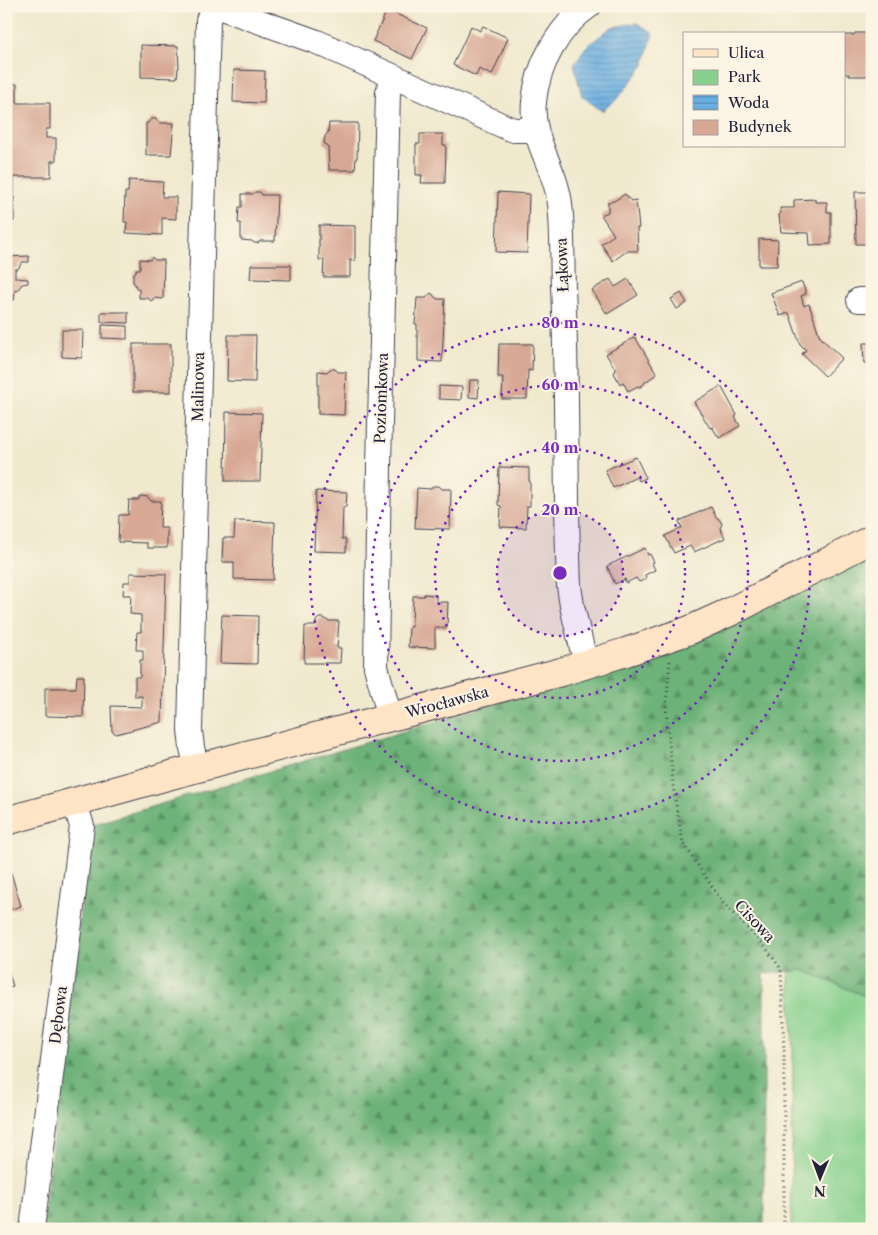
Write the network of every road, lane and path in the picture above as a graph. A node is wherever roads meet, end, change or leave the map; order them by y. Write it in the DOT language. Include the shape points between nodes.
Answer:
graph roads {
  1 [pos="214,6"];
  2 [pos="589,6"];
  3 [pos="393,77"];
  4 [pos="535,130"];
  5 [pos="872,539"];
  6 [pos="668,638"];
  7 [pos="586,665"];
  8 [pos="390,717"];
  9 [pos="197,768"];
  10 [pos="74,802"];
  11 [pos="6,821"];
  12 [pos="32,1229"];
  13 [pos="784,1229"];
  1 -- 3 [label="street, Malinowa" via="316,42"];
  1 -- 9 [label="street, Malinowa" via="207,30 190,730"];
  2 -- 4 [label="street, Łąkowa" via="576,15 548,56 534,100"];
  3 -- 4 [label="street, Malinowa" via="508,128"];
  3 -- 8 [label="street, Poziomkowa" via="388,92 376,667"];
  4 -- 7 [label="street, Łąkowa" via="560,202 566,343 569,586"];
  5 -- 6 [label="street, Wrocławska" via="732,611"];
  6 -- 7 [label="street, Wrocławska"];
  6 -- 13 [label="path, Cisowa" via="671,645 666,707 674,794 683,843 722,903 763,944 782,969"];
  7 -- 8 [label="street, Wrocławska"];
  8 -- 9 [label="street, Wrocławska"];
  9 -- 10 [label="street, Wrocławska"];
  10 -- 11 [label="street, Wrocławska"];
  10 -- 12 [label="street, Dębowa" via="82,826"];
}
